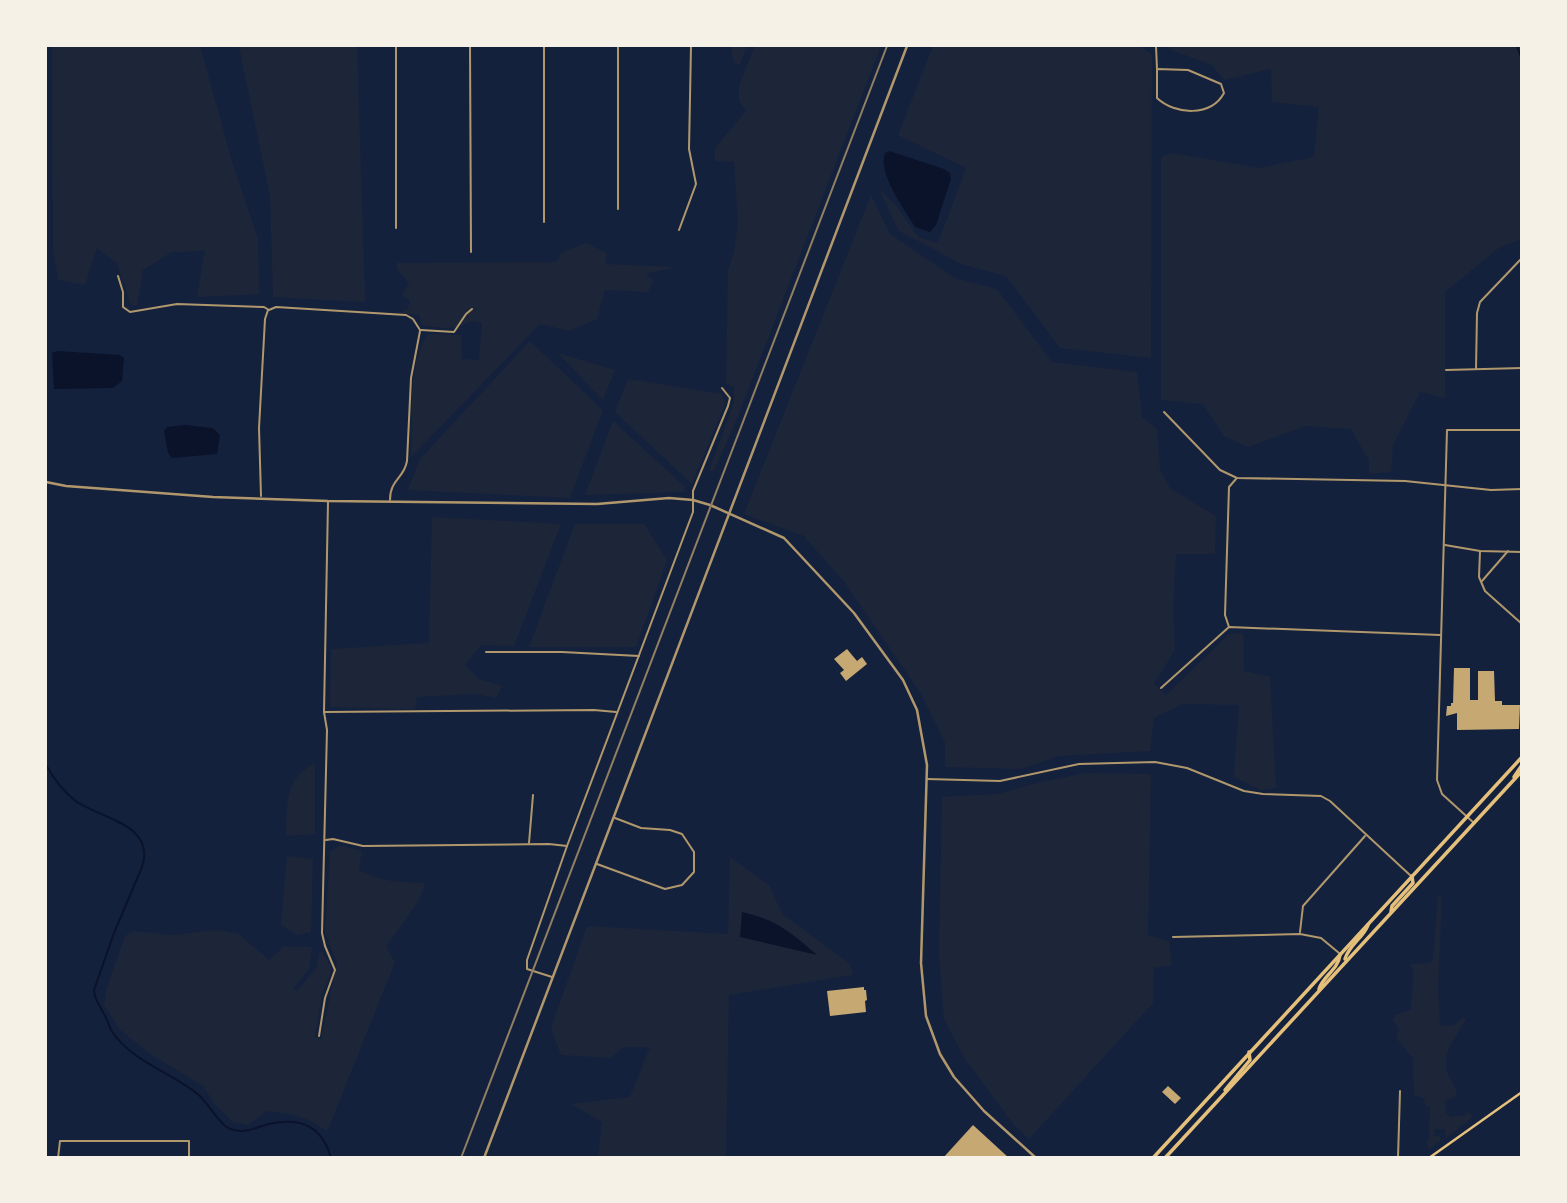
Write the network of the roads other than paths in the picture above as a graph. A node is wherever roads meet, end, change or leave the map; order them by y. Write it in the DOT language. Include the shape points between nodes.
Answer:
graph roads {
  1 [pos="396,46"];
  2 [pos="470,46"];
  3 [pos="544,46"];
  4 [pos="618,46"];
  5 [pos="691,46"];
  6 [pos="908,46"];
  7 [pos="1156,46"];
  8 [pos="1157,69"];
  9 [pos="618,209"];
  10 [pos="544,222"];
  11 [pos="396,228"];
  12 [pos="679,230"];
  13 [pos="471,252"];
  14 [pos="1521,258"];
  15 [pos="118,276"];
  16 [pos="472,309"];
  17 [pos="269,310"];
  18 [pos="419,330"];
  19 [pos="1476,369"];
  20 [pos="1521,369"];
  21 [pos="1446,370"];
  22 [pos="722,388"];
  23 [pos="1164,412"];
  24 [pos="1521,430"];
  25 [pos="1237,478"];
  26 [pos="46,482"];
  27 [pos="1445,484"];
  28 [pos="1521,489"];
  29 [pos="261,499"];
  30 [pos="693,500"];
  31 [pos="328,501"];
  32 [pos="390,501"];
  33 [pos="728,513"];
  34 [pos="1444,545"];
  35 [pos="1480,551"];
  36 [pos="1508,551"];
  37 [pos="1521,552"];
  38 [pos="1481,582"];
  39 [pos="1521,624"];
  40 [pos="1229,627"];
  41 [pos="1441,635"];
  42 [pos="486,652"];
  43 [pos="640,656"];
  44 [pos="1161,688"];
  45 [pos="324,712"];
  46 [pos="617,712"];
  47 [pos="1521,757"];
  48 [pos="1521,768"];
  49 [pos="927,779"];
  50 [pos="533,795"];
  51 [pos="1466,816"];
  52 [pos="614,818"];
  53 [pos="1474,823"];
  54 [pos="1366,835"];
  55 [pos="325,840"];
  56 [pos="529,844"];
  57 [pos="567,846"];
  58 [pos="596,864"];
  59 [pos="1412,876"];
  60 [pos="1391,912"];
  61 [pos="1368,923"];
  62 [pos="1300,934"];
  63 [pos="1173,937"];
  64 [pos="1340,953"];
  65 [pos="1345,961"];
  66 [pos="553,978"];
  67 [pos="1318,991"];
  68 [pos="318,1036"];
  69 [pos="1250,1052"];
  70 [pos="1400,1091"];
  71 [pos="1521,1092"];
  72 [pos="1222,1095"];
  73 [pos="58,1157"];
  74 [pos="189,1157"];
  75 [pos="484,1157"];
  76 [pos="1036,1157"];
  77 [pos="1153,1157"];
  78 [pos="1165,1157"];
  79 [pos="1398,1157"];
  80 [pos="1429,1157"];
  1 -- 11 [label="street"];
  2 -- 13 [label="street"];
  3 -- 10 [label="street"];
  4 -- 9 [label="street"];
  5 -- 12 [label="street" via="689,149 696,184"];
  6 -- 33 [label="street"];
  7 -- 8 [label="street"];
  8 -- 8 [label="street" via="1157,98 1164,104 1206,109 1224,93 1221,84 1195,72"];
  14 -- 19 [label="street" via="1480,302"];
  15 -- 17 [label="street" via="126,311 177,304"];
  16 -- 18 [label="street" via="454,332"];
  17 -- 18 [label="street" via="406,315"];
  17 -- 29 [label="street" via="259,428"];
  18 -- 32 [label="street" via="407,461 404,472 391,484"];
  19 -- 20 [label="street"];
  19 -- 21 [label="street"];
  22 -- 30 [label="street" via="730,398 728,406"];
  23 -- 25 [label="street" via="1220,470"];
  24 -- 27 [label="street" via="1447,430"];
  25 -- 27 [label="street"];
  25 -- 40 [label="street" via="1229,487 1225,615"];
  26 -- 29 [label="street"];
  27 -- 28 [label="street"];
  27 -- 34 [label="street"];
  29 -- 31 [label="street"];
  30 -- 32 [label="street" via="597,504"];
  30 -- 33 [label="street"];
  30 -- 43 [label="street" via="693,512"];
  31 -- 32 [label="street"];
  31 -- 45 [label="street"];
  33 -- 49 [label="street" via="785,538 854,613 910,693 922,729"];
  33 -- 52 [label="street"];
  34 -- 35 [label="street"];
  34 -- 41 [label="street"];
  35 -- 36 [label="street"];
  35 -- 38 [label="street"];
  36 -- 37 [label="street"];
  36 -- 38 [label="street"];
  38 -- 39 [label="street"];
  40 -- 41 [label="street"];
  40 -- 44 [label="street"];
  41 -- 51 [label="street" via="1437,780 1442,794"];
  42 -- 43 [label="street"];
  43 -- 46 [label="street"];
  45 -- 46 [label="street"];
  45 -- 55 [label="street"];
  46 -- 57 [label="street"];
  47 -- 51 [label="main road"];
  48 -- 53 [label="main road"];
  49 -- 54 [label="street" via="1000,781 1079,764 1154,762 1189,769 1244,791 1321,796"];
  49 -- 76 [label="street" via="921,963 926,1016 954,1077"];
  50 -- 56 [label="street"];
  51 -- 53 [label="street"];
  51 -- 59 [label="main road"];
  52 -- 58 [label="street"];
  52 -- 58 [label="street" via="641,828 682,834 694,852 694,872 682,885 665,889"];
  53 -- 60 [label="main road"];
  54 -- 59 [label="street"];
  54 -- 62 [label="street" via="1303,906"];
  55 -- 56 [label="street" via="363,846"];
  55 -- 68 [label="street" via="323,933 335,971"];
  56 -- 57 [label="street"];
  57 -- 66 [label="street" via="527,960 527,969"];
  58 -- 66 [label="street"];
  59 -- 60 [label="main road" via="1413,883"];
  59 -- 61 [label="main road"];
  60 -- 65 [label="main road"];
  61 -- 64 [label="main road"];
  61 -- 65 [label="main road"];
  62 -- 63 [label="street"];
  62 -- 64 [label="street" via="1321,938"];
  64 -- 67 [label="main road" via="1338,964"];
  64 -- 69 [label="main road"];
  65 -- 67 [label="main road"];
  66 -- 75 [label="street"];
  67 -- 72 [label="main road"];
  69 -- 72 [label="main road" via="1250,1060"];
  69 -- 77 [label="main road"];
  70 -- 79 [label="street"];
  71 -- 80 [label="main road"];
  72 -- 78 [label="main road"];
  73 -- 74 [label="street" via="62,1141 189,1141"];
}
